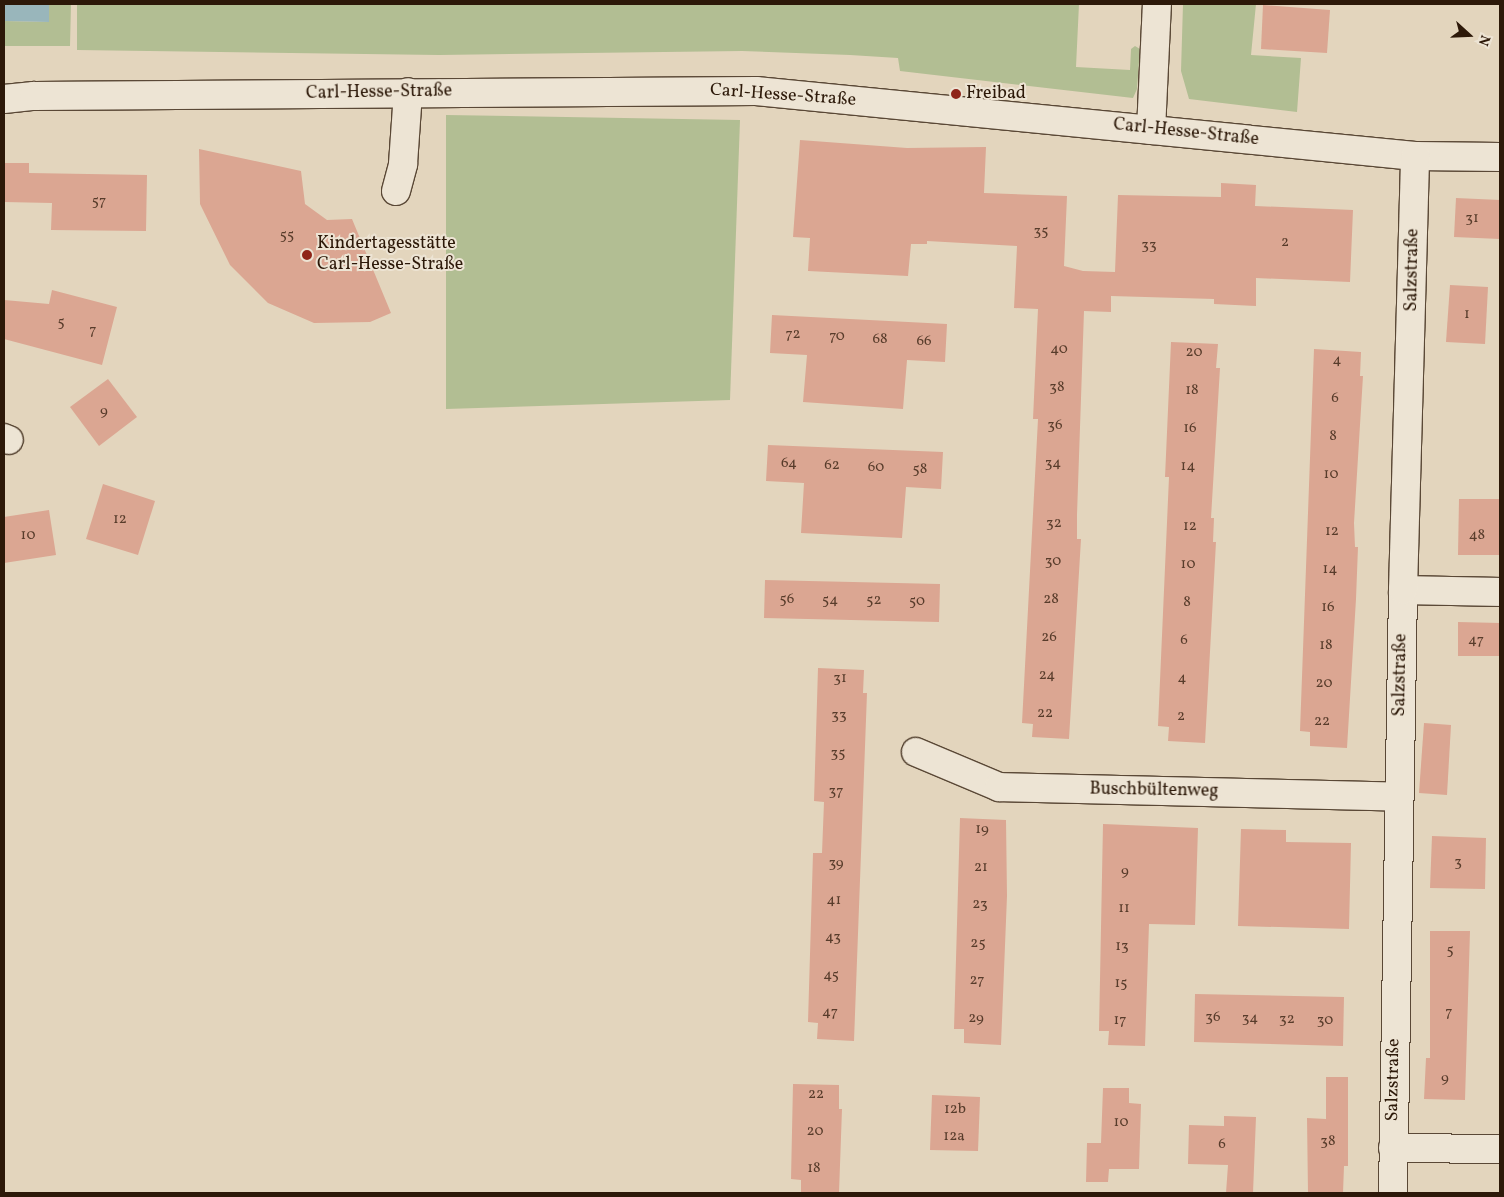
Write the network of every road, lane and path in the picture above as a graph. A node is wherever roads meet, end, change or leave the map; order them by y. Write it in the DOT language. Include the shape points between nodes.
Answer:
graph roads {
  1 [pos="1157,4"];
  2 [pos="408,92"];
  3 [pos="4,99"];
  4 [pos="1151,130"];
  5 [pos="1414,156"];
  6 [pos="1500,158"];
  7 [pos="396,191"];
  8 [pos="1402,590"];
  9 [pos="1500,592"];
  10 [pos="916,752"];
  11 [pos="1399,797"];
  12 [pos="1393,1148"];
  13 [pos="1500,1150"];
  14 [pos="1393,1193"];
  1 -- 4 [label="street"];
  2 -- 3 [label="street, Carl-Hesse-Straße"];
  2 -- 4 [label="street, Carl-Hesse-Straße" via="756,91"];
  2 -- 7 [label="street" via="403,164"];
  4 -- 5 [label="street, Carl-Hesse-Straße"];
  5 -- 6 [label="street, Carl-Hesse-Straße"];
  5 -- 8 [label="street, Salzstraße"];
  8 -- 9 [label="street"];
  8 -- 11 [label="street, Salzstraße"];
  10 -- 11 [label="street, Buschbültenweg" via="999,787"];
  11 -- 12 [label="street, Salzstraße"];
  12 -- 13 [label="street"];
  12 -- 14 [label="street, Salzstraße"];
}
